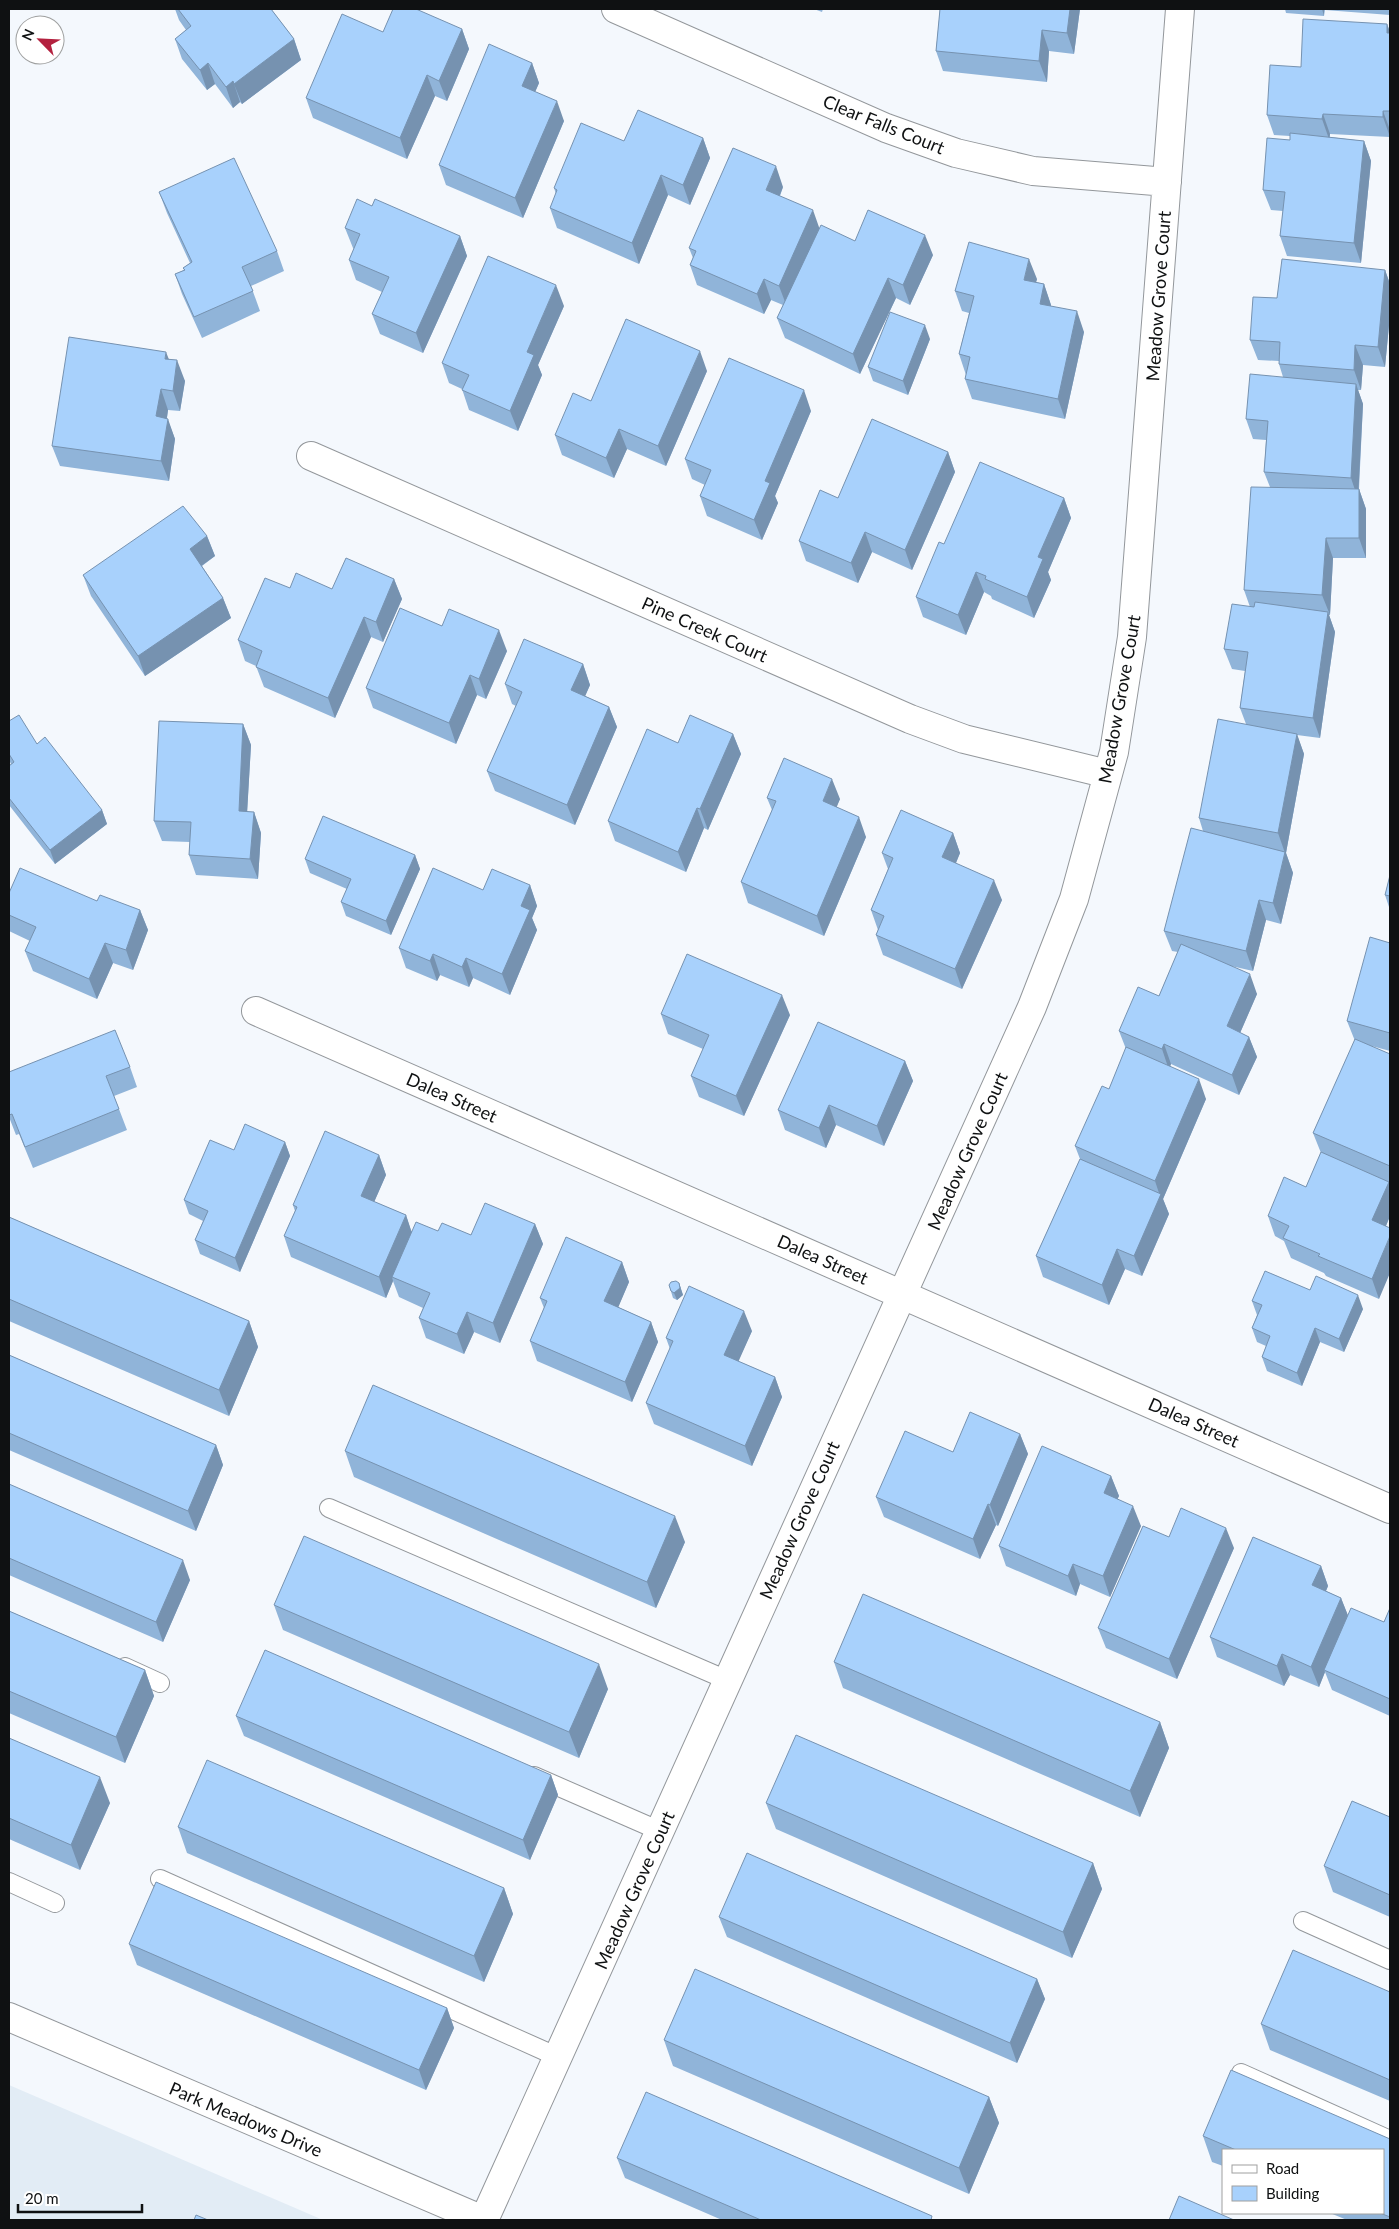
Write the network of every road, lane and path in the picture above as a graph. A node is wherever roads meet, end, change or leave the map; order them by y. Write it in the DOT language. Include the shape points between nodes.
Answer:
graph roads {
  1 [pos="616,9"];
  2 [pos="1180,9"];
  3 [pos="1167,182"];
  4 [pos="311,456"];
  5 [pos="1108,774"];
  6 [pos="256,1011"];
  7 [pos="902,1294"];
  8 [pos="1389,1506"];
  9 [pos="329,1508"];
  10 [pos="107,1658"];
  11 [pos="726,1680"];
  12 [pos="160,1682"];
  13 [pos="516,1768"];
  14 [pos="660,1832"];
  15 [pos="160,1879"];
  16 [pos="9,1882"];
  17 [pos="55,1903"];
  18 [pos="1303,1921"];
  19 [pos="1390,1960"];
  20 [pos="9,2018"];
  21 [pos="558,2057"];
  22 [pos="1241,2074"];
  23 [pos="1390,2140"];
  24 [pos="484,2220"];
  1 -- 3 [label="street, Clear Falls Court" via="886,128 956,153 1034,171"];
  2 -- 3 [label="street, Meadow Grove Court"];
  3 -- 5 [label="street, Meadow Grove Court" via="1132,638"];
  4 -- 5 [label="street, Pine Creek Court" via="910,719 964,740"];
  5 -- 7 [label="street, Meadow Grove Court" via="1074,899 1032,1007"];
  6 -- 7 [label="street, Dalea Street"];
  7 -- 8 [label="street, Dalea Street"];
  7 -- 11 [label="street, Meadow Grove Court"];
  9 -- 11 [label="lane"];
  10 -- 12 [label="lane"];
  11 -- 14 [label="street, Meadow Grove Court"];
  13 -- 14 [label="lane"];
  14 -- 21 [label="street, Meadow Grove Court"];
  15 -- 21 [label="lane"];
  16 -- 17 [label="lane"];
  18 -- 19 [label="lane"];
  20 -- 24 [label="street, Park Meadows Drive"];
  21 -- 24 [label="street, Meadow Grove Court"];
  22 -- 23 [label="lane"];
}
